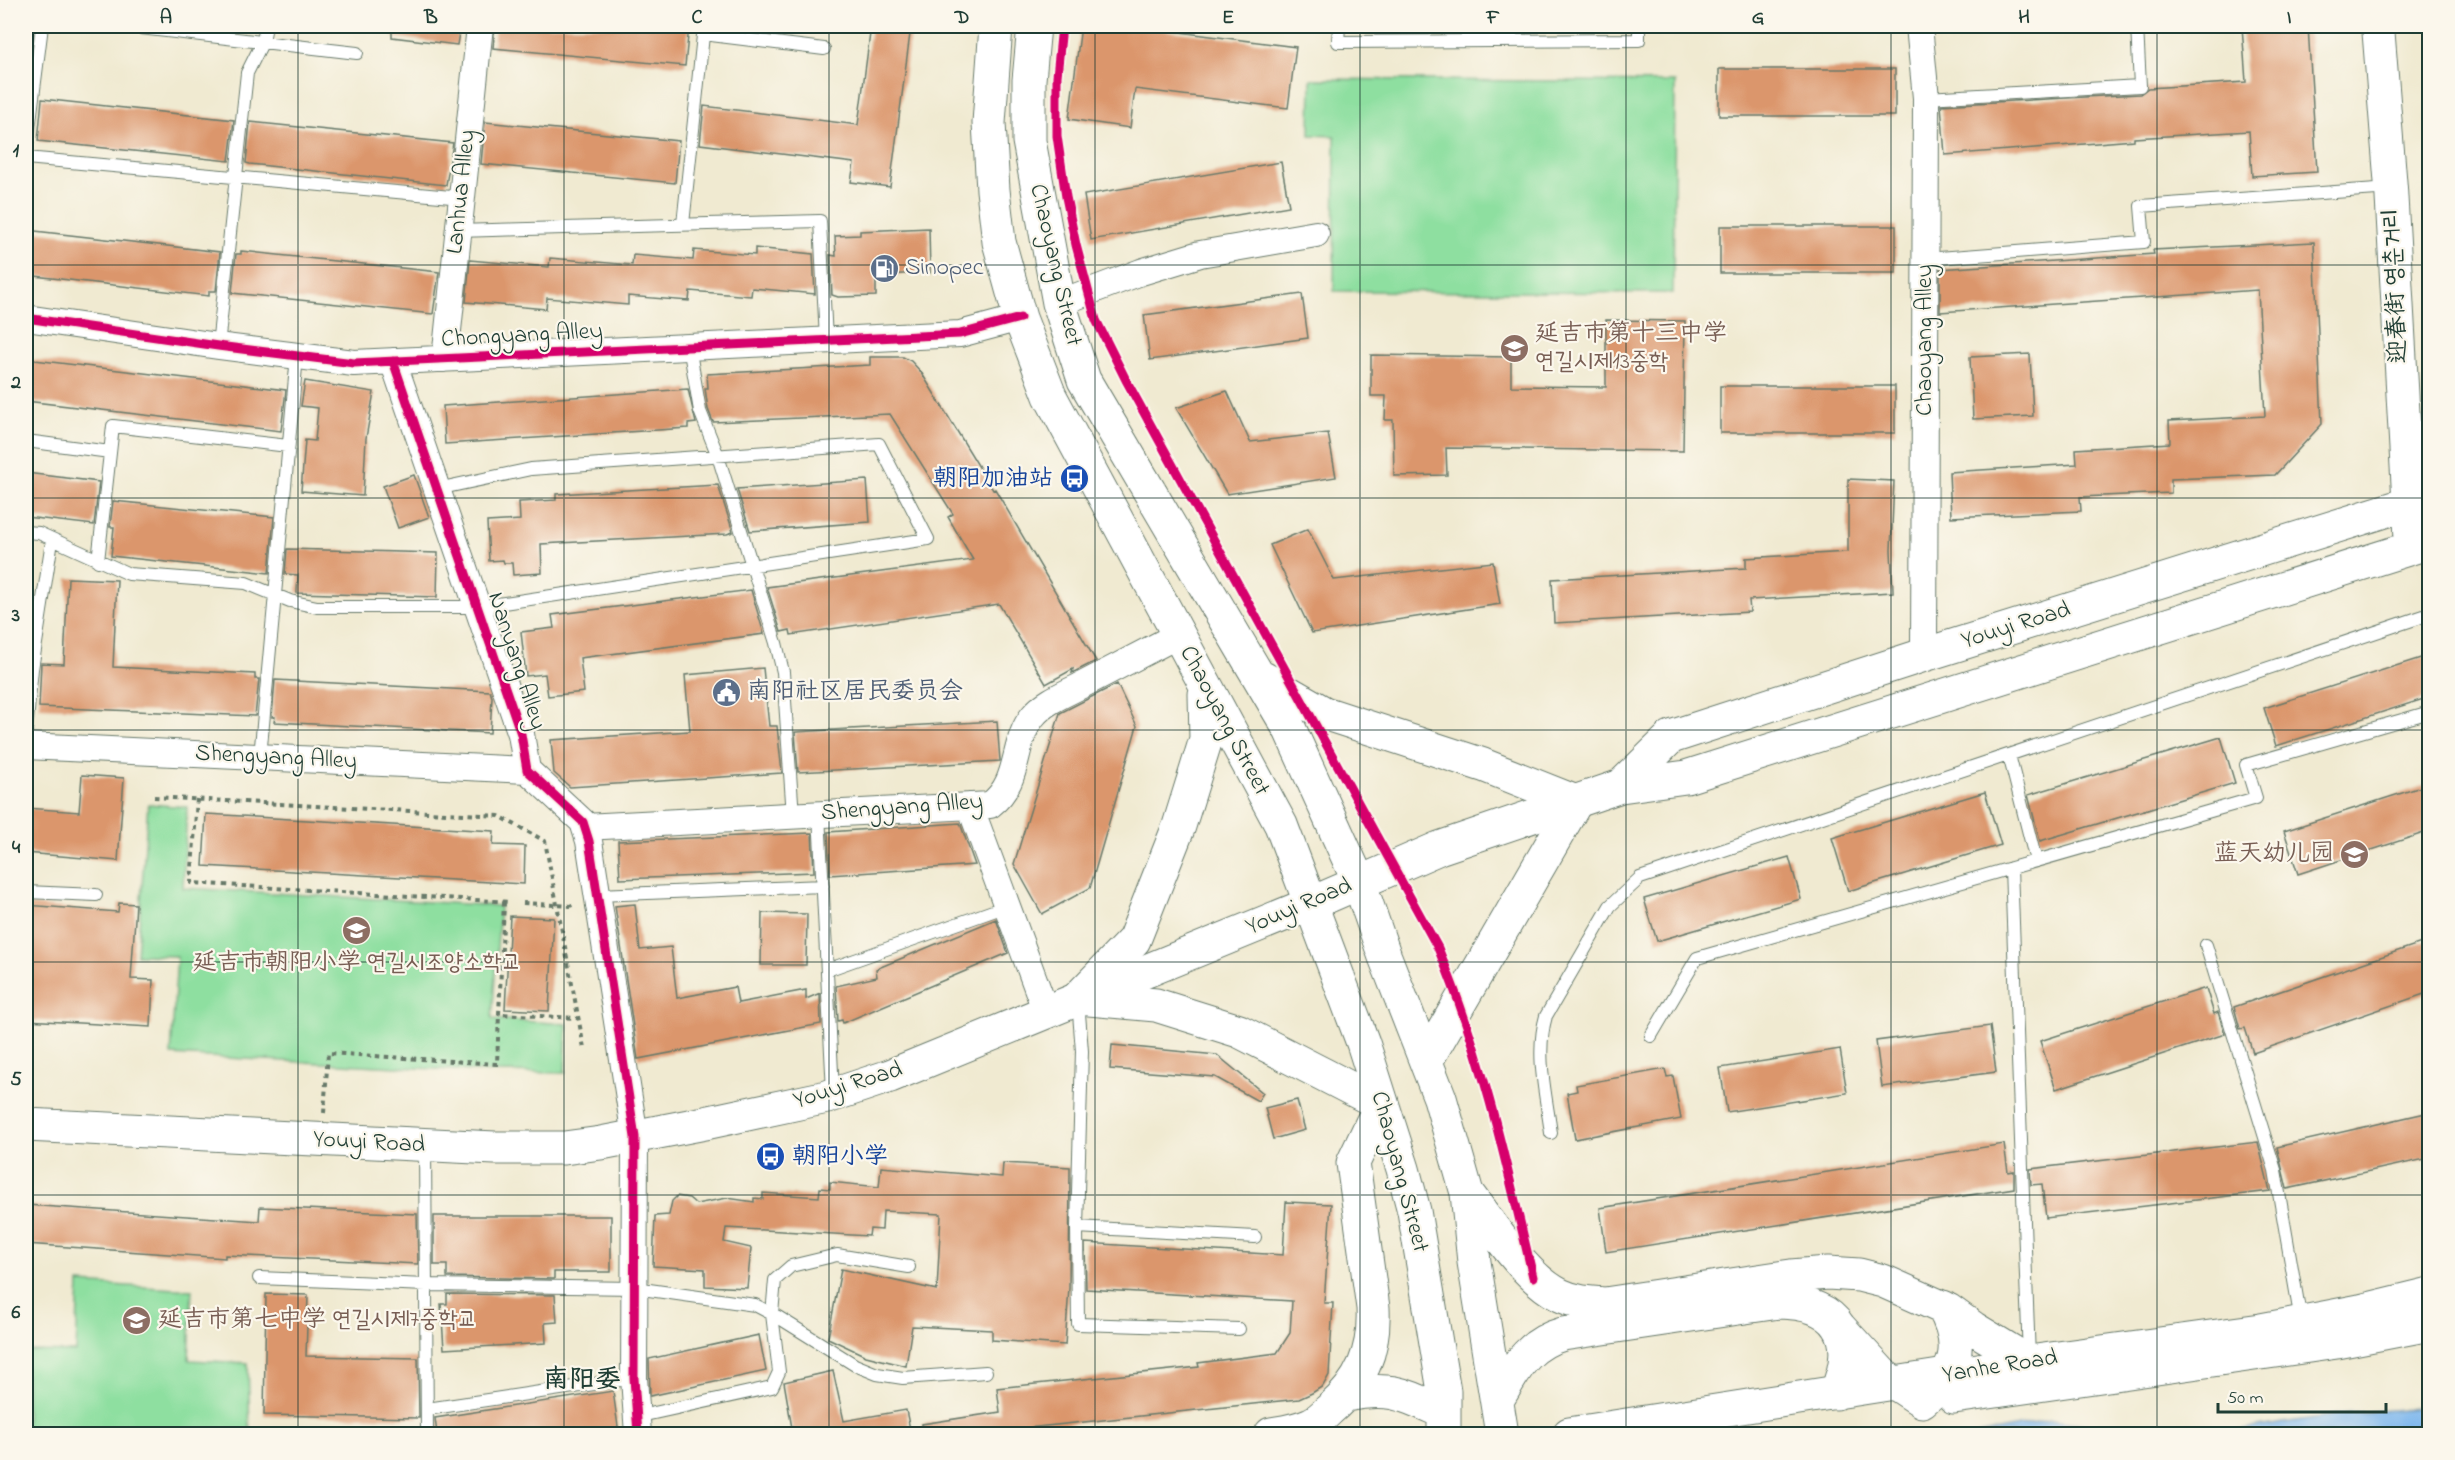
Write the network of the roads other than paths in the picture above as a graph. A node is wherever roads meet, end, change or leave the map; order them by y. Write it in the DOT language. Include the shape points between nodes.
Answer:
graph roads {
  1 [pos="42,26"];
  2 [pos="123,26"];
  3 [pos="266,26"];
  4 [pos="480,26"];
  5 [pos="996,26"];
  6 [pos="1034,26"];
  7 [pos="1338,26"];
  8 [pos="1639,26"];
  9 [pos="1919,26"];
  10 [pos="2137,26"];
  11 [pos="2378,26"];
  12 [pos="704,30"];
  13 [pos="263,41"];
  14 [pos="824,48"];
  15 [pos="357,53"];
  16 [pos="1926,98"];
  17 [pos="26,153"];
  18 [pos="26,158"];
  19 [pos="236,178"];
  20 [pos="2391,188"];
  21 [pos="462,198"];
  22 [pos="683,224"];
  23 [pos="458,231"];
  24 [pos="1316,234"];
  25 [pos="1926,259"];
  26 [pos="1059,303"];
  27 [pos="26,318"];
  28 [pos="1020,318"];
  29 [pos="826,340"];
  30 [pos="218,346"];
  31 [pos="689,346"];
  32 [pos="297,356"];
  33 [pos="445,359"];
  34 [pos="393,361"];
  35 [pos="26,441"];
  36 [pos="288,446"];
  37 [pos="110,452"];
  38 [pos="718,456"];
  39 [pos="437,489"];
  40 [pos="2419,501"];
  41 [pos="26,532"];
  42 [pos="52,541"];
  43 [pos="2420,544"];
  44 [pos="98,561"];
  45 [pos="751,565"];
  46 [pos="274,595"];
  47 [pos="478,607"];
  48 [pos="2430,614"];
  49 [pos="1178,635"];
  50 [pos="1924,655"];
  51 [pos="1260,676"];
  52 [pos="1205,687"];
  53 [pos="2430,712"];
  54 [pos="26,732"];
  55 [pos="26,746"];
  56 [pos="2009,755"];
  57 [pos="260,758"];
  58 [pos="527,770"];
  59 [pos="1621,786"];
  60 [pos="1576,802"];
  61 [pos="970,806"];
  62 [pos="819,814"];
  63 [pos="793,816"];
  64 [pos="585,827"];
  65 [pos="2036,861"];
  66 [pos="2012,868"];
  67 [pos="1359,882"];
  68 [pos="823,886"];
  69 [pos="26,892"];
  70 [pos="96,895"];
  71 [pos="598,895"];
  72 [pos="1310,904"];
  73 [pos="1007,906"];
  74 [pos="2206,945"];
  75 [pos="827,970"];
  76 [pos="1078,998"];
  77 [pos="1046,1012"];
  78 [pos="1651,1036"];
  79 [pos="1426,1061"];
  80 [pos="833,1094"];
  81 [pos="1381,1104"];
  82 [pos="26,1125"];
  83 [pos="1551,1133"];
  84 [pos="635,1137"];
  85 [pos="425,1146"];
  86 [pos="1467,1193"];
  87 [pos="1077,1227"];
  88 [pos="1255,1237"];
  89 [pos="909,1267"];
  90 [pos="259,1278"];
  91 [pos="426,1285"];
  92 [pos="635,1288"];
  93 [pos="2430,1294"];
  94 [pos="1942,1307"];
  95 [pos="772,1314"];
  96 [pos="2301,1322"];
  97 [pos="1836,1324"];
  98 [pos="2430,1324"];
  99 [pos="1239,1329"];
  100 [pos="2029,1362"];
  101 [pos="986,1372"];
  102 [pos="1947,1375"];
  103 [pos="634,1378"];
  104 [pos="1895,1384"];
  105 [pos="1836,1393"];
  106 [pos="1346,1395"];
  107 [pos="1922,1401"];
  108 [pos="427,1409"];
  109 [pos="1499,1418"];
  110 [pos="1444,1425"];
  111 [pos="637,1426"];
  112 [pos="427,1434"];
  113 [pos="1271,1434"];
  114 [pos="1569,1434"];
  115 [pos="1712,1434"];
  1 -- 17 [label="lane"];
  2 -- 13 [label="lane"];
  3 -- 13 [label="lane"];
  4 -- 21 [label="street, Lanhua Alley"];
  5 -- 28 [label="main road, Chaoyang Street" via="989,123 993,190 999,242"];
  6 -- 26 [label="main road, Chaoyang Street" via="1029,141"];
  7 -- 8 [label="lane" via="1338,42 1639,40"];
  9 -- 16 [label="street, Chaoyang Alley"];
  10 -- 16 [label="lane" via="2140,86"];
  11 -- 20 [label="street, 迎春街 영춘거리"];
  12 -- 14 [label="lane"];
  12 -- 22 [label="lane"];
  13 -- 15 [label="lane"];
  13 -- 19 [label="lane" via="247,73"];
  16 -- 25 [label="street, Chaoyang Alley"];
  18 -- 19 [label="lane"];
  19 -- 21 [label="lane"];
  19 -- 30 [label="lane"];
  20 -- 25 [label="lane" via="2141,206 2144,242"];
  20 -- 40 [label="street, 迎春街 영춘거리"];
  21 -- 23 [label="street, Lanhua Alley"];
  22 -- 23 [label="lane"];
  22 -- 29 [label="lane" via="820,221"];
  23 -- 33 [label="street, Lanhua Alley"];
  24 -- 26 [label="street" via="1200,254"];
  25 -- 50 [label="street, Chaoyang Alley"];
  26 -- 51 [label="main road, Chaoyang Street" via="1084,380"];
  27 -- 30 [label="street, Chongyang Alley"];
  28 -- 29 [label="street, Chongyang Alley" via="960,334"];
  28 -- 49 [label="main road, Chaoyang Street" via="1050,396"];
  29 -- 31 [label="street, Chongyang Alley"];
  30 -- 32 [label="street, Chongyang Alley"];
  31 -- 33 [label="street, Chongyang Alley"];
  31 -- 38 [label="lane" via="700,411"];
  32 -- 34 [label="street, Chongyang Alley" via="354,363"];
  32 -- 36 [label="lane"];
  33 -- 34 [label="street, Chongyang Alley"];
  34 -- 39 [label="street, Nanyang Alley"];
  35 -- 37 [label="lane"];
  36 -- 37 [label="lane" via="113,426"];
  36 -- 46 [label="lane"];
  37 -- 44 [label="lane"];
  38 -- 39 [label="lane" via="531,469"];
  38 -- 45 [label="lane"];
  38 -- 45 [label="lane" via="879,444 928,539"];
  39 -- 47 [label="street, Nanyang Alley"];
  40 -- 43 [label="street, 迎春街 영춘거리"];
  40 -- 50 [label="main road, Youyi Road"];
  41 -- 42 [label="lane" via="39,533"];
  42 -- 44 [label="lane"];
  42 -- 54 [label="lane"];
  43 -- 59 [label="main road, Youyi Road" via="1686,777"];
  44 -- 46 [label="lane" via="129,574 246,583"];
  45 -- 47 [label="lane"];
  45 -- 63 [label="lane" via="767,608 783,672"];
  46 -- 47 [label="lane" via="317,607"];
  46 -- 57 [label="lane"];
  47 -- 58 [label="street, Nanyang Alley" via="521,734"];
  48 -- 56 [label="lane"];
  49 -- 52 [label="main road, Chaoyang Street"];
  49 -- 61 [label="street, Shengyang Alley" via="1055,699 1033,715 1001,796 990,805"];
  50 -- 59 [label="main road, Youyi Road" via="1671,736"];
  51 -- 60 [label="main road" via="1324,713 1483,765"];
  51 -- 67 [label="main road, Chaoyang Street" via="1290,730"];
  52 -- 72 [label="main road, Chaoyang Street" via="1281,825"];
  52 -- 76 [label="main road" via="1206,739 1179,826 1134,940"];
  53 -- 65 [label="lane" via="2246,765 2256,798"];
  55 -- 57 [label="street, Shengyang Alley"];
  56 -- 65 [label="lane"];
  56 -- 83 [label="lane" via="1640,878 1610,906 1546,1016 1541,1055"];
  57 -- 58 [label="street, Shengyang Alley"];
  58 -- 64 [label="street"];
  59 -- 60 [label="main road, Youyi Road"];
  60 -- 67 [label="main road, Youyi Road" via="1439,848"];
  60 -- 79 [label="main road"];
  61 -- 62 [label="street, Shengyang Alley"];
  61 -- 73 [label="street"];
  62 -- 63 [label="street, Shengyang Alley"];
  62 -- 68 [label="lane"];
  63 -- 64 [label="street, Shengyang Alley"];
  64 -- 71 [label="street"];
  65 -- 66 [label="lane"];
  66 -- 78 [label="lane" via="1697,958"];
  66 -- 100 [label="lane"];
  67 -- 72 [label="main road, Youyi Road"];
  67 -- 79 [label="main road, Chaoyang Street"];
  68 -- 71 [label="lane"];
  68 -- 75 [label="lane"];
  69 -- 70 [label="lane"];
  71 -- 84 [label="street"];
  72 -- 76 [label="main road, Youyi Road"];
  72 -- 81 [label="main road, Chaoyang Street" via="1364,1043"];
  73 -- 75 [label="lane"];
  73 -- 77 [label="street"];
  74 -- 96 [label="lane" via="2275,1170"];
  75 -- 80 [label="lane"];
  76 -- 77 [label="main road, Youyi Road"];
  76 -- 81 [label="main road" via="1156,1005 1239,1031"];
  76 -- 87 [label="lane" via="1082,1050"];
  77 -- 80 [label="main road, Youyi Road" via="933,1059"];
  79 -- 86 [label="main road, Chaoyang Street"];
  80 -- 84 [label="main road, Youyi Road"];
  81 -- 106 [label="main road" via="1353,1163 1374,1329 1371,1349"];
  81 -- 110 [label="main road, Chaoyang Street" via="1403,1168 1421,1247 1444,1391"];
  82 -- 85 [label="main road, Youyi Road"];
  84 -- 85 [label="main road, Youyi Road" via="564,1148"];
  84 -- 92 [label="street"];
  85 -- 91 [label="lane"];
  86 -- 94 [label="main road" via="1533,1277 1559,1295 1580,1302 1605,1304 1828,1273 1883,1281"];
  86 -- 109 [label="main road, Chaoyang Street"];
  87 -- 88 [label="lane"];
  87 -- 99 [label="lane" via="1078,1324"];
  89 -- 95 [label="lane" via="837,1256 791,1266 775,1280"];
  90 -- 91 [label="lane"];
  91 -- 92 [label="lane"];
  91 -- 108 [label="lane"];
  92 -- 95 [label="lane" via="755,1305"];
  92 -- 103 [label="street"];
  93 -- 96 [label="main road, Yanhe Road"];
  94 -- 100 [label="main road"];
  94 -- 102 [label="main road" via="1955,1340"];
  95 -- 101 [label="lane" via="855,1365 878,1374 903,1378"];
  95 -- 111 [label="lane" via="779,1372 772,1387"];
  96 -- 100 [label="main road, Yanhe Road"];
  97 -- 104 [label="main road"];
  97 -- 105 [label="main road" via="1846,1353 1843,1379"];
  97 -- 109 [label="main road" via="1814,1306 1779,1302 1563,1334 1534,1347 1518,1365"];
  98 -- 107 [label="main road, Yanhe Road" via="2337,1342"];
  100 -- 102 [label="main road, Yanhe Road"];
  102 -- 104 [label="main road, Yanhe Road"];
  102 -- 107 [label="main road" via="1938,1389"];
  103 -- 108 [label="lane"];
  103 -- 111 [label="street"];
  104 -- 105 [label="main road, Yanhe Road"];
  104 -- 107 [label="main road"];
  105 -- 114 [label="main road, Yanhe Road"];
  106 -- 110 [label="main road" via="1383,1390 1403,1395"];
  106 -- 113 [label="main road" via="1312,1424"];
  107 -- 115 [label="main road, Yanhe Road"];
  108 -- 112 [label="lane"];
}
